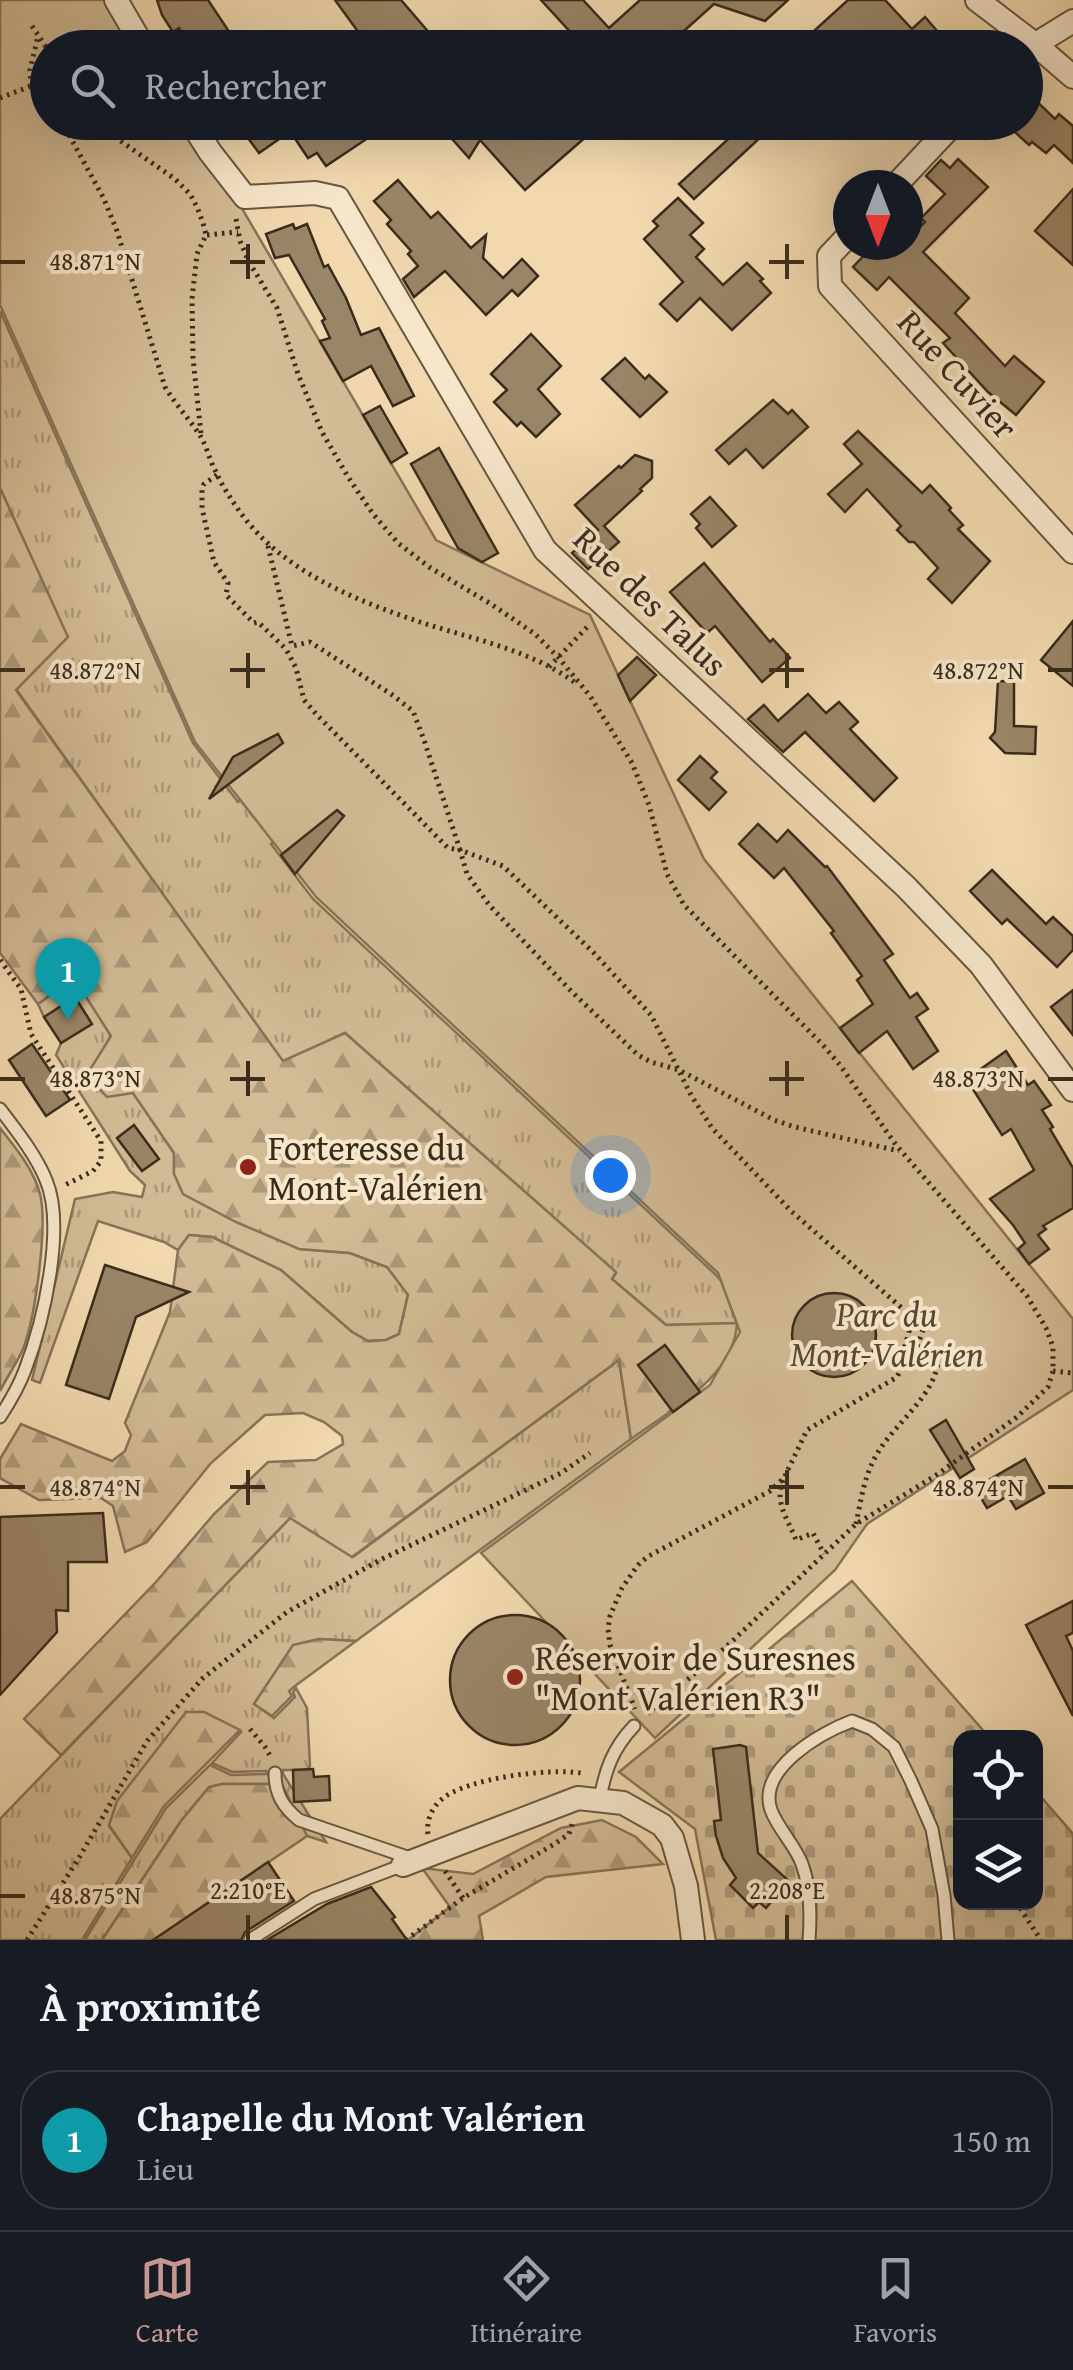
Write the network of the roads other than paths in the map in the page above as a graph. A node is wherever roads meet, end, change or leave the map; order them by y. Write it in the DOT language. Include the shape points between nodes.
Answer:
graph roads {
  1 [pos="116,0"];
  2 [pos="977,0"];
  3 [pos="1073,21"];
  4 [pos="134,30"];
  5 [pos="1011,30"];
  6 [pos="1043,40"];
  7 [pos="1043,56"];
  8 [pos="1073,77"];
  9 [pos="202,140"];
  10 [pos="938,140"];
  11 [pos="910,170"];
  12 [pos="833,252"];
  13 [pos="1073,552"];
  14 [pos="1073,1090"];
  15 [pos="0,1109"];
  16 [pos="0,1418"];
  17 [pos="634,1726"];
  18 [pos="274,1773"];
  19 [pos="584,1803"];
  20 [pos="409,1862"];
  21 [pos="250,1940"];
  22 [pos="693,1940"];
  23 [pos="809,1940"];
  24 [pos="948,1940"];
  1 -- 4 [label="street"];
  2 -- 5 [label="street"];
  3 -- 6 [label="street"];
  7 -- 8 [label="street"];
  9 -- 14 [label="street, Rue des Talus" via="244,197 338,198 545,550 906,887 981,965"];
  10 -- 11 [label="street"];
  12 -- 13 [label="street, Rue Cuvier" via="830,286"];
  15 -- 16 [label="lane" via="46,1179 55,1225 25,1372"];
  17 -- 19 [label="lane"];
  18 -- 20 [label="lane" via="280,1798 299,1820"];
  19 -- 20 [label="street"];
  19 -- 22 [label="street" via="623,1804 672,1838"];
  20 -- 21 [label="lane" via="314,1899"];
  23 -- 24 [label="lane" via="810,1896 801,1862 771,1811 768,1793 792,1757 852,1721 894,1747 911,1781 932,1829"];
}
